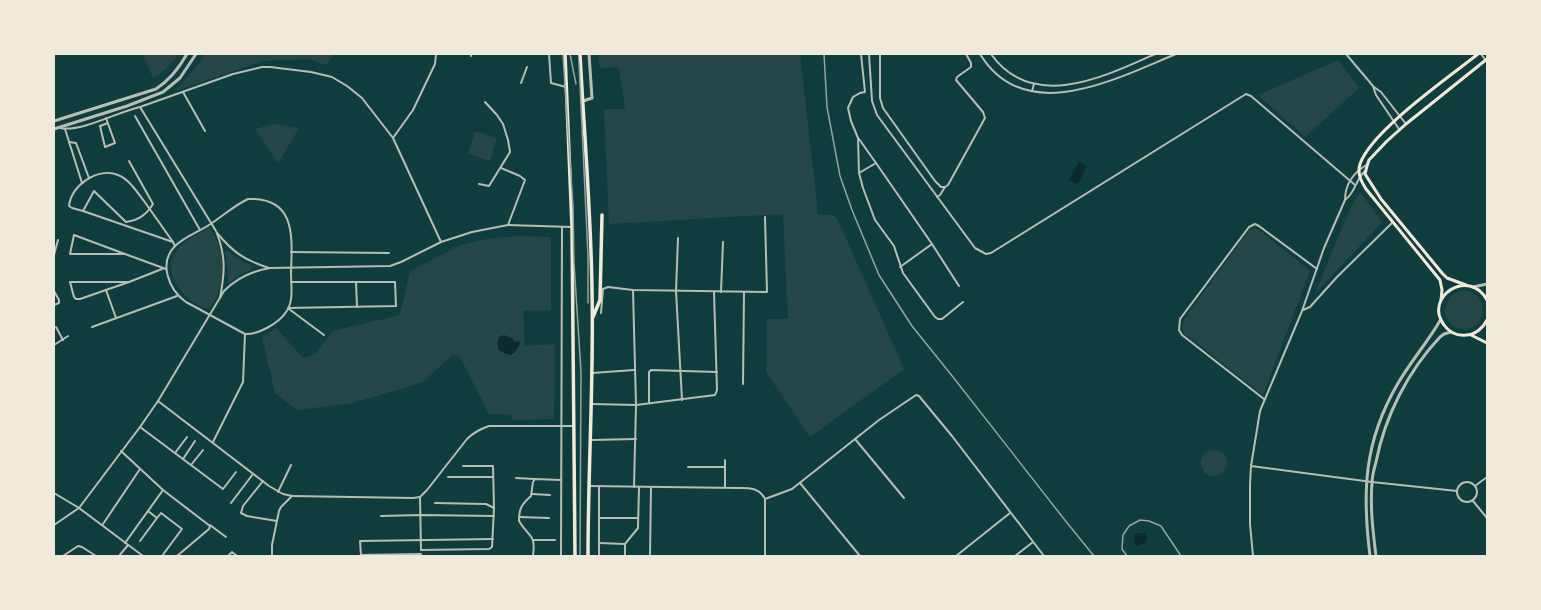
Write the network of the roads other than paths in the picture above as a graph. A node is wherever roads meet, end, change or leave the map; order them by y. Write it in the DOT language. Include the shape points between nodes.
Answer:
graph roads {
  1 [pos="187,54"];
  2 [pos="196,54"];
  3 [pos="436,54"];
  4 [pos="549,54"];
  5 [pos="565,54"];
  6 [pos="580,54"];
  7 [pos="589,54"];
  8 [pos="861,54"];
  9 [pos="869,54"];
  10 [pos="880,54"];
  11 [pos="966,54"];
  12 [pos="980,54"];
  13 [pos="990,54"];
  14 [pos="1155,54"];
  15 [pos="1176,54"];
  16 [pos="1346,54"];
  17 [pos="1478,54"];
  18 [pos="1481,54"];
  19 [pos="1487,60"];
  20 [pos="527,67"];
  21 [pos="1100,78"];
  22 [pos="521,83"];
  23 [pos="1034,84"];
  24 [pos="1102,85"];
  25 [pos="1373,86"];
  26 [pos="566,87"];
  27 [pos="1032,91"];
  28 [pos="182,92"];
  29 [pos="865,92"];
  30 [pos="871,92"];
  31 [pos="485,102"];
  32 [pos="583,102"];
  33 [pos="140,107"];
  34 [pos="136,116"];
  35 [pos="1400,116"];
  36 [pos="106,118"];
  37 [pos="54,121"];
  38 [pos="1394,122"];
  39 [pos="108,123"];
  40 [pos="1406,124"];
  41 [pos="58,128"];
  42 [pos="54,129"];
  43 [pos="65,129"];
  44 [pos="1399,129"];
  45 [pos="205,131"];
  46 [pos="393,138"];
  47 [pos="858,138"];
  48 [pos="69,142"];
  49 [pos="128,161"];
  50 [pos="876,163"];
  51 [pos="1368,164"];
  52 [pos="501,168"];
  53 [pos="1359,169"];
  54 [pos="1366,170"];
  55 [pos="859,173"];
  56 [pos="1360,176"];
  57 [pos="89,179"];
  58 [pos="1350,181"];
  59 [pos="82,184"];
  60 [pos="479,184"];
  61 [pos="1355,185"];
  62 [pos="945,187"];
  63 [pos="937,196"];
  64 [pos="1345,200"];
  65 [pos="150,209"];
  66 [pos="83,211"];
  67 [pos="602,215"];
  68 [pos="765,217"];
  69 [pos="1393,222"];
  70 [pos="211,224"];
  71 [pos="508,225"];
  72 [pos="562,227"];
  73 [pos="572,227"];
  74 [pos="200,230"];
  75 [pos="216,231"];
  76 [pos="678,238"];
  77 [pos="58,240"];
  78 [pos="172,242"];
  79 [pos="441,242"];
  80 [pos="723,242"];
  81 [pos="932,244"];
  82 [pos="175,246"];
  83 [pos="292,252"];
  84 [pos="389,253"];
  85 [pos="125,254"];
  86 [pos="54,255"];
  87 [pos="900,267"];
  88 [pos="163,268"];
  89 [pos="270,268"];
  90 [pos="291,268"];
  91 [pos="166,269"];
  92 [pos="1317,269"];
  93 [pos="129,282"];
  94 [pos="291,282"];
  95 [pos="356,282"];
  96 [pos="1487,284"];
  97 [pos="958,286"];
  98 [pos="1466,286"];
  99 [pos="1473,287"];
  100 [pos="106,290"];
  101 [pos="633,290"];
  102 [pos="54,291"];
  103 [pos="676,291"];
  104 [pos="714,292"];
  105 [pos="722,292"];
  106 [pos="744,292"];
  107 [pos="178,296"];
  108 [pos="219,299"];
  109 [pos="1441,300"];
  110 [pos="1487,300"];
  111 [pos="964,302"];
  112 [pos="54,306"];
  113 [pos="357,307"];
  114 [pos="288,308"];
  115 [pos="1302,311"];
  116 [pos="601,313"];
  117 [pos="210,315"];
  118 [pos="116,318"];
  119 [pos="1441,319"];
  120 [pos="592,320"];
  121 [pos="1487,320"];
  122 [pos="55,327"];
  123 [pos="92,327"];
  124 [pos="1451,332"];
  125 [pos="245,334"];
  126 [pos="1471,334"];
  127 [pos="324,335"];
  128 [pos="68,336"];
  129 [pos="63,340"];
  130 [pos="1487,343"];
  131 [pos="54,345"];
  132 [pos="634,370"];
  133 [pos="680,372"];
  134 [pos="717,372"];
  135 [pos="592,374"];
  136 [pos="743,384"];
  137 [pos="1264,399"];
  138 [pos="682,400"];
  139 [pos="158,401"];
  140 [pos="649,403"];
  141 [pos="592,404"];
  142 [pos="636,405"];
  143 [pos="561,426"];
  144 [pos="574,426"];
  145 [pos="140,427"];
  146 [pos="187,437"];
  147 [pos="636,439"];
  148 [pos="855,439"];
  149 [pos="591,440"];
  150 [pos="195,442"];
  151 [pos="213,442"];
  152 [pos="203,450"];
  153 [pos="121,451"];
  154 [pos="175,453"];
  155 [pos="183,459"];
  156 [pos="725,460"];
  157 [pos="191,465"];
  158 [pos="291,465"];
  159 [pos="462,466"];
  160 [pos="1251,466"];
  161 [pos="688,467"];
  162 [pos="725,467"];
  163 [pos="140,469"];
  164 [pos="236,472"];
  165 [pos="253,474"];
  166 [pos="448,477"];
  167 [pos="493,477"];
  168 [pos="1487,477"];
  169 [pos="516,478"];
  170 [pos="535,479"];
  171 [pos="561,480"];
  172 [pos="263,481"];
  173 [pos="1366,481"];
  174 [pos="800,482"];
  175 [pos="1372,482"];
  176 [pos="588,486"];
  177 [pos="599,486"];
  178 [pos="1475,486"];
  179 [pos="634,487"];
  180 [pos="639,487"];
  181 [pos="651,487"];
  182 [pos="725,488"];
  183 [pos="163,490"];
  184 [pos="1457,490"];
  185 [pos="278,492"];
  186 [pos="54,493"];
  187 [pos="532,494"];
  188 [pos="550,495"];
  189 [pos="292,496"];
  190 [pos="420,497"];
  191 [pos="904,498"];
  192 [pos="765,499"];
  193 [pos="1473,500"];
  194 [pos="230,503"];
  195 [pos="435,503"];
  196 [pos="79,508"];
  197 [pos="494,508"];
  198 [pos="148,511"];
  199 [pos="1010,513"];
  200 [pos="421,515"];
  201 [pos="381,516"];
  202 [pos="494,516"];
  203 [pos="519,517"];
  204 [pos="157,518"];
  205 [pos="549,518"];
  206 [pos="599,518"];
  207 [pos="638,518"];
  208 [pos="1487,518"];
  209 [pos="277,521"];
  210 [pos="210,524"];
  211 [pos="54,525"];
  212 [pos="102,525"];
  213 [pos="226,537"];
  214 [pos="493,539"];
  215 [pos="421,540"];
  216 [pos="534,540"];
  217 [pos="555,540"];
  218 [pos="140,541"];
  219 [pos="1033,542"];
  220 [pos="125,543"];
  221 [pos="599,543"];
  222 [pos="624,544"];
  223 [pos="128,545"];
  224 [pos="421,550"];
  225 [pos="271,555"];
  226 [pos="421,555"];
  227 [pos="63,556"];
  228 [pos="96,556"];
  229 [pos="119,556"];
  230 [pos="142,556"];
  231 [pos="162,556"];
  232 [pos="177,556"];
  233 [pos="228,556"];
  234 [pos="237,556"];
  235 [pos="533,556"];
  236 [pos="561,556"];
  237 [pos="575,556"];
  238 [pos="588,556"];
  239 [pos="599,556"];
  240 [pos="625,556"];
  241 [pos="650,556"];
  242 [pos="765,556"];
  243 [pos="860,556"];
  244 [pos="956,556"];
  245 [pos="1015,556"];
  246 [pos="1044,556"];
  247 [pos="1253,556"];
  248 [pos="1370,556"];
  249 [pos="1376,556"];
  1 -- 37 [label="street" via="174,73 156,89"];
  2 -- 41 [label="street" via="180,78 163,92"];
  3 -- 46 [label="street" via="413,110"];
  4 -- 26 [label="street" via="551,83"];
  5 -- 26 [label="main road"];
  6 -- 32 [label="main road"];
  7 -- 32 [label="street" via="592,98"];
  8 -- 29 [label="street"];
  9 -- 30 [label="street"];
  10 -- 62 [label="street" via="880,98 884,108 934,181"];
  11 -- 62 [label="street" via="971,67 956,80 983,112 984,118"];
  12 -- 27 [label="street" via="998,75 1020,88"];
  13 -- 23 [label="street" via="1009,73"];
  14 -- 21 [label="street"];
  15 -- 24 [label="street"];
  16 -- 25 [label="street"];
  17 -- 35 [label="main road"];
  18 -- 19 [label="street"];
  19 -- 40 [label="main road"];
  20 -- 22 [label="street"];
  21 -- 23 [label="street" via="1060,86"];
  21 -- 24 [label="street"];
  23 -- 27 [label="street"];
  24 -- 27 [label="street" via="1048,94"];
  25 -- 35 [label="street" via="1382,92"];
  25 -- 38 [label="street" via="1376,96"];
  26 -- 73 [label="main road"];
  28 -- 33 [label="street"];
  28 -- 45 [label="street"];
  28 -- 46 [label="street" via="233,74 262,68 321,74 355,92"];
  29 -- 30 [label="street"];
  29 -- 47 [label="street" via="854,97 848,108"];
  30 -- 63 [label="street" via="877,115"];
  31 -- 52 [label="street" via="503,124 508,140 510,152"];
  32 -- 120 [label="main road"];
  33 -- 36 [label="street"];
  33 -- 70 [label="street"];
  34 -- 74 [label="street"];
  35 -- 38 [label="main road"];
  35 -- 40 [label="street"];
  36 -- 39 [label="street"];
  36 -- 43 [label="street"];
  38 -- 44 [label="street"];
  38 -- 53 [label="main road" via="1370,148"];
  39 -- 39 [label="street" via="115,143 105,147 100,126"];
  40 -- 44 [label="main road"];
  41 -- 42 [label="street"];
  41 -- 43 [label="street"];
  43 -- 48 [label="street"];
  44 -- 51 [label="main road"];
  46 -- 79 [label="street"];
  47 -- 50 [label="street"];
  47 -- 55 [label="street"];
  48 -- 57 [label="street" via="76,143"];
  48 -- 59 [label="street"];
  49 -- 65 [label="street" via="153,204"];
  50 -- 55 [label="street"];
  50 -- 81 [label="street"];
  51 -- 53 [label="street"];
  51 -- 54 [label="main road"];
  52 -- 60 [label="street" via="490,186"];
  52 -- 71 [label="street" via="525,180"];
  53 -- 56 [label="main road"];
  53 -- 58 [label="street"];
  54 -- 56 [label="street"];
  54 -- 98 [label="main road" via="1381,199 1442,273 1447,278"];
  55 -- 87 [label="street" via="872,214 894,246"];
  56 -- 61 [label="street"];
  56 -- 69 [label="main road" via="1366,189"];
  57 -- 59 [label="street"];
  57 -- 65 [label="street" via="105,173 120,176 133,187"];
  58 -- 61 [label="street"];
  58 -- 63 [label="street" via="1246,94 991,253 986,254 975,248"];
  58 -- 64 [label="street" via="1345,192"];
  59 -- 66 [label="street" via="74,193 69,206"];
  61 -- 64 [label="street"];
  62 -- 63 [label="street"];
  64 -- 92 [label="street"];
  65 -- 66 [label="street" via="138,220 126,222 94,191"];
  65 -- 78 [label="street"];
  66 -- 78 [label="street"];
  67 -- 120 [label="main road" via="600,300"];
  68 -- 106 [label="street" via="767,292"];
  69 -- 109 [label="main road" via="1440,280"];
  69 -- 115 [label="street" via="1310,307"];
  70 -- 74 [label="street"];
  70 -- 75 [label="street"];
  70 -- 83 [label="street" via="248,199 271,203 283,211 289,221"];
  71 -- 72 [label="street"];
  71 -- 79 [label="street" via="472,232"];
  72 -- 73 [label="street"];
  72 -- 143 [label="street"];
  73 -- 144 [label="main road"];
  74 -- 82 [label="street"];
  75 -- 89 [label="street" via="236,253"];
  75 -- 108 [label="street" via="224,261"];
  76 -- 103 [label="street"];
  77 -- 86 [label="street"];
  78 -- 82 [label="street"];
  79 -- 90 [label="street" via="390,266"];
  80 -- 105 [label="street"];
  81 -- 87 [label="street"];
  81 -- 97 [label="street"];
  82 -- 91 [label="street"];
  83 -- 84 [label="street"];
  83 -- 90 [label="street"];
  85 -- 85 [label="street" via="114,255 70,254 74,235"];
  85 -- 88 [label="street"];
  87 -- 111 [label="street" via="938,320"];
  88 -- 91 [label="street"];
  88 -- 93 [label="street"];
  89 -- 90 [label="street"];
  89 -- 108 [label="street" via="252,272 237,280"];
  90 -- 94 [label="street"];
  91 -- 107 [label="street" via="172,288"];
  92 -- 115 [label="street"];
  92 -- 137 [label="street" via="1259,226 1252,225 1180,319 1179,330 1182,335"];
  93 -- 100 [label="street"];
  93 -- 100 [label="street" via="70,282 76,299"];
  94 -- 95 [label="street"];
  94 -- 114 [label="street" via="291,300"];
  95 -- 113 [label="street"];
  95 -- 113 [label="street" via="395,282 396,306"];
  96 -- 99 [label="street"];
  98 -- 99 [label="main road"];
  98 -- 109 [label="main road" via="1449,290"];
  99 -- 110 [label="main road"];
  100 -- 118 [label="street"];
  101 -- 103 [label="street"];
  101 -- 116 [label="street" via="604,288"];
  101 -- 132 [label="street"];
  102 -- 112 [label="street" via="59,300"];
  103 -- 104 [label="street"];
  103 -- 133 [label="street"];
  104 -- 105 [label="street"];
  104 -- 134 [label="street"];
  105 -- 106 [label="street"];
  106 -- 136 [label="street"];
  107 -- 117 [label="street"];
  107 -- 118 [label="street"];
  108 -- 117 [label="street"];
  109 -- 119 [label="main road"];
  113 -- 114 [label="street"];
  114 -- 125 [label="street" via="281,317 261,332"];
  114 -- 127 [label="street"];
  115 -- 137 [label="street"];
  117 -- 125 [label="street"];
  117 -- 139 [label="street"];
  118 -- 123 [label="street"];
  119 -- 124 [label="main road"];
  119 -- 173 [label="street" via="1398,383 1383,412 1375,435"];
  120 -- 135 [label="main road"];
  121 -- 126 [label="main road" via="1478,331"];
  122 -- 129 [label="street"];
  124 -- 126 [label="main road" via="1458,335"];
  124 -- 175 [label="street" via="1444,334 1435,342 1413,371 1404,388 1382,438"];
  125 -- 151 [label="street" via="242,382"];
  126 -- 130 [label="main road"];
  128 -- 129 [label="street"];
  129 -- 131 [label="street"];
  132 -- 135 [label="street"];
  132 -- 142 [label="street"];
  133 -- 134 [label="street"];
  133 -- 138 [label="street"];
  133 -- 140 [label="street" via="650,370"];
  134 -- 138 [label="street" via="715,395"];
  135 -- 141 [label="main road"];
  137 -- 160 [label="street" via="1257,424"];
  138 -- 140 [label="street"];
  139 -- 145 [label="street"];
  139 -- 151 [label="street"];
  140 -- 142 [label="street"];
  141 -- 142 [label="street"];
  141 -- 149 [label="main road"];
  142 -- 147 [label="street"];
  143 -- 144 [label="street"];
  143 -- 171 [label="street"];
  143 -- 190 [label="street" via="489,426 474,432"];
  144 -- 237 [label="main road"];
  145 -- 153 [label="street"];
  145 -- 154 [label="street"];
  146 -- 154 [label="street"];
  147 -- 149 [label="street"];
  147 -- 179 [label="street"];
  148 -- 174 [label="street"];
  148 -- 191 [label="street"];
  148 -- 199 [label="street" via="915,395 919,396"];
  149 -- 176 [label="main road"];
  150 -- 155 [label="street"];
  151 -- 165 [label="street"];
  152 -- 157 [label="street"];
  153 -- 163 [label="street"];
  153 -- 196 [label="street"];
  154 -- 155 [label="street"];
  155 -- 157 [label="street"];
  156 -- 162 [label="street"];
  157 -- 164 [label="street" via="223,489"];
  158 -- 185 [label="street"];
  159 -- 167 [label="street" via="493,466"];
  160 -- 173 [label="street"];
  160 -- 247 [label="street" via="1249,513"];
  161 -- 162 [label="street"];
  162 -- 182 [label="street"];
  163 -- 183 [label="street"];
  163 -- 212 [label="street"];
  165 -- 172 [label="street"];
  165 -- 194 [label="street"];
  166 -- 167 [label="street"];
  167 -- 197 [label="street"];
  168 -- 178 [label="street"];
  169 -- 170 [label="street"];
  170 -- 171 [label="street"];
  170 -- 187 [label="street"];
  171 -- 236 [label="street"];
  172 -- 185 [label="street"];
  172 -- 209 [label="street" via="241,512 247,516"];
  173 -- 175 [label="street"];
  173 -- 248 [label="street" via="1366,527"];
  174 -- 192 [label="street" via="787,491"];
  174 -- 243 [label="street"];
  175 -- 184 [label="street"];
  175 -- 249 [label="street"];
  176 -- 177 [label="street"];
  176 -- 238 [label="main road"];
  177 -- 179 [label="street"];
  177 -- 206 [label="street"];
  178 -- 184 [label="street" via="1466,482"];
  178 -- 193 [label="street" via="1477,495"];
  179 -- 180 [label="street"];
  180 -- 181 [label="street"];
  180 -- 207 [label="street"];
  181 -- 182 [label="street"];
  181 -- 241 [label="street"];
  182 -- 192 [label="street" via="756,489"];
  183 -- 198 [label="street"];
  183 -- 210 [label="street"];
  184 -- 193 [label="street" via="1460,500"];
  185 -- 189 [label="street"];
  186 -- 196 [label="street"];
  187 -- 188 [label="street"];
  187 -- 203 [label="street" via="523,503"];
  189 -- 190 [label="street"];
  189 -- 209 [label="street" via="281,507"];
  190 -- 200 [label="street"];
  192 -- 242 [label="street"];
  193 -- 208 [label="street"];
  195 -- 197 [label="street" via="486,504"];
  196 -- 211 [label="street"];
  196 -- 212 [label="street"];
  197 -- 202 [label="street"];
  198 -- 204 [label="street"];
  198 -- 220 [label="street"];
  199 -- 219 [label="street"];
  199 -- 244 [label="street"];
  200 -- 201 [label="street"];
  200 -- 202 [label="street"];
  200 -- 215 [label="street"];
  202 -- 214 [label="street"];
  203 -- 205 [label="street"];
  203 -- 216 [label="street" via="522,526"];
  204 -- 218 [label="street"];
  204 -- 231 [label="street" via="161,513 182,528"];
  206 -- 207 [label="street"];
  206 -- 221 [label="street"];
  207 -- 222 [label="street" via="638,528"];
  209 -- 225 [label="street"];
  210 -- 213 [label="street"];
  210 -- 232 [label="street" via="209,530"];
  212 -- 220 [label="street"];
  214 -- 215 [label="street"];
  214 -- 224 [label="street" via="490,549"];
  215 -- 224 [label="street"];
  215 -- 226 [label="street" via="360,541 360,555"];
  216 -- 217 [label="street"];
  216 -- 235 [label="street"];
  219 -- 245 [label="street"];
  219 -- 246 [label="street"];
  220 -- 223 [label="street"];
  221 -- 222 [label="street"];
  221 -- 239 [label="street"];
  222 -- 240 [label="street"];
  223 -- 229 [label="street"];
  223 -- 230 [label="street"];
  224 -- 226 [label="street"];
  227 -- 228 [label="street" via="78,546"];
  233 -- 234 [label="street" via="232,552"];
}
